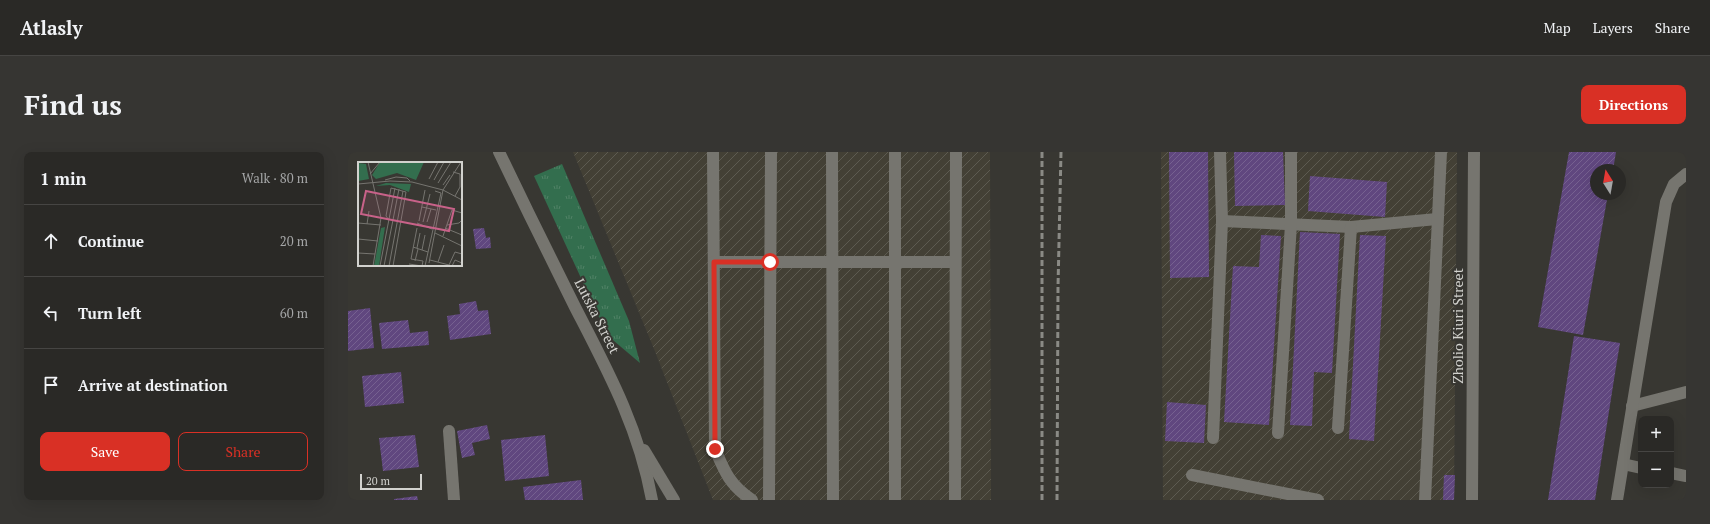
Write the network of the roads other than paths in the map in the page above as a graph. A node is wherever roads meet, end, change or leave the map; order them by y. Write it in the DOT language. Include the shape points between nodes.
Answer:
graph roads {
  1 [pos="499,152"];
  2 [pos="713,152"];
  3 [pos="771,152"];
  4 [pos="832,152"];
  5 [pos="895,152"];
  6 [pos="956,152"];
  7 [pos="1220,152"];
  8 [pos="1291,152"];
  9 [pos="1441,152"];
  10 [pos="1474,152"];
  11 [pos="1686,174"];
  12 [pos="1437,219"];
  13 [pos="1222,221"];
  14 [pos="1290,224"];
  15 [pos="1351,227"];
  16 [pos="714,262"];
  17 [pos="770,262"];
  18 [pos="832,262"];
  19 [pos="895,262"];
  20 [pos="955,262"];
  21 [pos="1686,392"];
  22 [pos="1632,406"];
  23 [pos="1338,428"];
  24 [pos="448,431"];
  25 [pos="1278,433"];
  26 [pos="1213,438"];
  27 [pos="637,439"];
  28 [pos="1623,464"];
  29 [pos="1638,467"];
  30 [pos="1674,474"];
  31 [pos="1192,475"];
  32 [pos="1686,476"];
  33 [pos="454,500"];
  34 [pos="652,500"];
  35 [pos="674,500"];
  36 [pos="752,500"];
  37 [pos="769,500"];
  38 [pos="833,500"];
  39 [pos="895,500"];
  40 [pos="955,500"];
  41 [pos="1318,500"];
  42 [pos="1425,500"];
  43 [pos="1472,500"];
  44 [pos="1617,500"];
  1 -- 27 [label="street, Lutska Street" via="617,388"];
  2 -- 16 [label="street"];
  3 -- 17 [label="street"];
  4 -- 18 [label="street"];
  5 -- 19 [label="street"];
  6 -- 20 [label="street"];
  7 -- 13 [label="street"];
  8 -- 14 [label="street"];
  9 -- 12 [label="street"];
  10 -- 43 [label="street, Zholio Kiuri Street"];
  11 -- 22 [label="street" via="1674,184 1666,202"];
  12 -- 15 [label="street"];
  12 -- 42 [label="street"];
  13 -- 14 [label="street"];
  13 -- 26 [label="street"];
  14 -- 15 [label="street"];
  14 -- 25 [label="street"];
  15 -- 23 [label="street"];
  16 -- 17 [label="street"];
  16 -- 36 [label="street" via="715,449 726,475"];
  17 -- 18 [label="street"];
  17 -- 37 [label="street"];
  18 -- 19 [label="street"];
  18 -- 38 [label="street"];
  19 -- 20 [label="street"];
  19 -- 39 [label="street"];
  20 -- 40 [label="street"];
  21 -- 22 [label="street"];
  22 -- 28 [label="street"];
  24 -- 33 [label="street"];
  27 -- 34 [label="street, Lutska Street"];
  27 -- 35 [label="street"];
  28 -- 29 [label="street"];
  28 -- 44 [label="street"];
  30 -- 32 [label="street"];
  31 -- 41 [label="street"];
}
